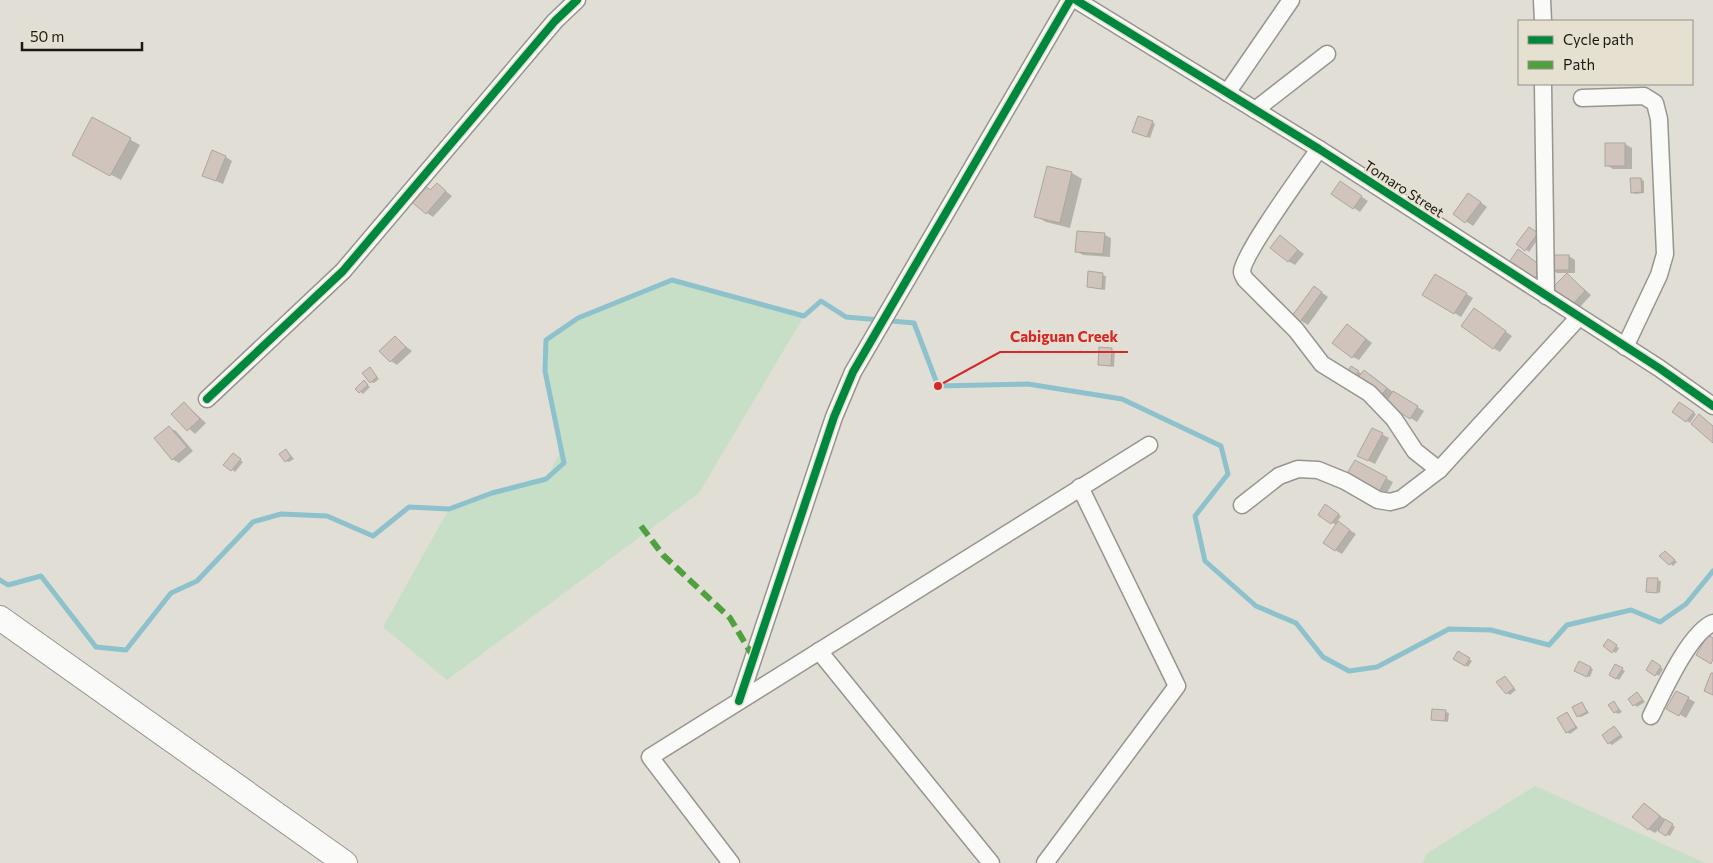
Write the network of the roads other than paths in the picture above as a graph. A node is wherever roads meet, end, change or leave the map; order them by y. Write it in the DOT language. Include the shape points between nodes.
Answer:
graph roads {
  1 [pos="577,0"];
  2 [pos="1070,0"];
  3 [pos="1076,0"];
  4 [pos="1291,0"];
  5 [pos="1542,0"];
  6 [pos="1543,20"];
  7 [pos="1327,54"];
  8 [pos="1543,85"];
  9 [pos="1227,93"];
  10 [pos="1582,98"];
  11 [pos="1255,110"];
  12 [pos="1319,149"];
  13 [pos="1546,296"];
  14 [pos="1578,318"];
  15 [pos="1625,347"];
  16 [pos="207,399"];
  17 [pos="1713,406"];
  18 [pos="1149,445"];
  19 [pos="1439,470"];
  20 [pos="1080,488"];
  21 [pos="1242,505"];
  22 [pos="0,618"];
  23 [pos="1713,623"];
  24 [pos="0,632"];
  25 [pos="819,651"];
  26 [pos="739,701"];
  27 [pos="1650,716"];
  28 [pos="728,861"];
  29 [pos="324,863"];
  30 [pos="345,863"];
  31 [pos="990,863"];
  32 [pos="1045,863"];
  1 -- 16 [label="street" via="555,21 342,271"];
  2 -- 26 [label="street" via="853,372 834,417"];
  3 -- 9 [label="street, Tomaro Street"];
  4 -- 9 [label="street"];
  5 -- 6 [label="street"];
  7 -- 11 [label="street"];
  8 -- 13 [label="street"];
  9 -- 11 [label="street, Tomaro Street"];
  10 -- 15 [label="street" via="1644,96 1655,103 1659,119 1665,254 1659,275"];
  11 -- 12 [label="street, Tomaro Street"];
  12 -- 13 [label="street, Tomaro Street"];
  12 -- 19 [label="street" via="1265,228 1244,265 1244,279 1296,330 1322,364 1369,393 1394,419 1415,451"];
  13 -- 14 [label="street, Tomaro Street"];
  14 -- 15 [label="street, Tomaro Street"];
  14 -- 19 [label="street"];
  15 -- 17 [label="street, Tomaro Street"];
  18 -- 20 [label="street"];
  19 -- 21 [label="street" via="1401,500 1390,502 1378,500 1318,470 1298,469 1279,476"];
  20 -- 25 [label="street"];
  20 -- 32 [label="street" via="1177,686"];
  22 -- 30 [label="highway"];
  23 -- 27 [label="street" via="1697,635 1680,660"];
  24 -- 29 [label="highway"];
  25 -- 26 [label="street"];
  25 -- 31 [label="street"];
  26 -- 28 [label="street" via="650,757"];
}
